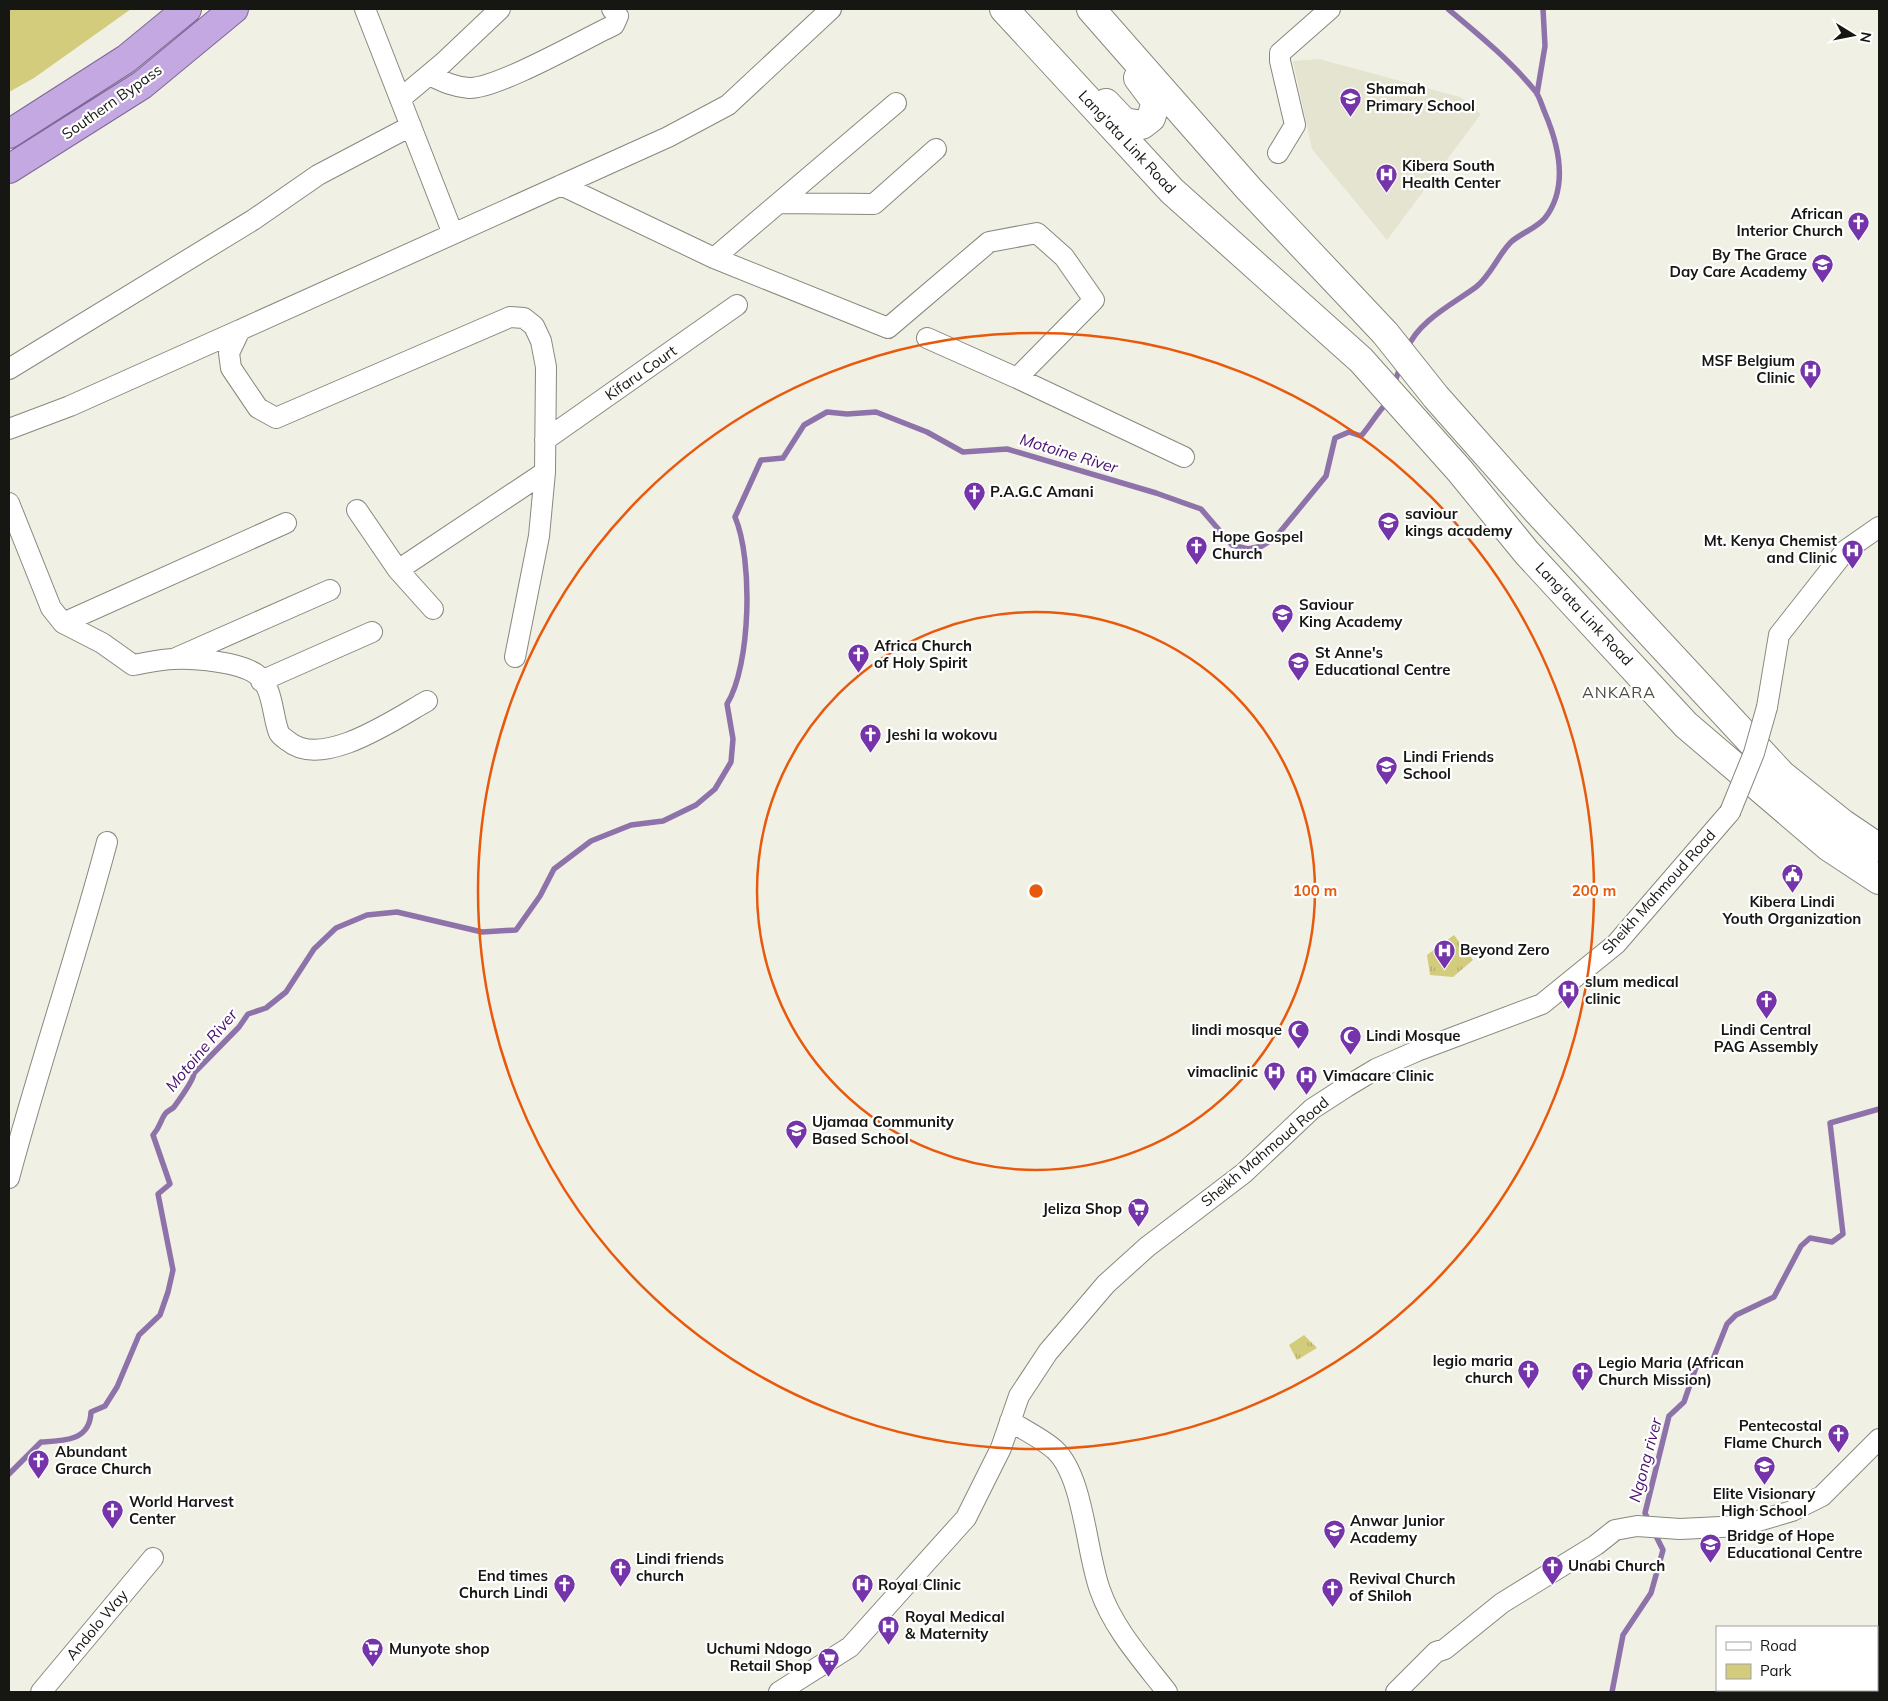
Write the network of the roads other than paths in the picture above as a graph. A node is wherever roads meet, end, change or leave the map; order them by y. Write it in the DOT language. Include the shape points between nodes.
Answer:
graph roads {
  1 [pos="187,9"];
  2 [pos="234,9"];
  3 [pos="365,9"];
  4 [pos="500,9"];
  5 [pos="612,9"];
  6 [pos="831,9"];
  7 [pos="1004,9"];
  8 [pos="1079,9"];
  9 [pos="1091,9"];
  10 [pos="1330,9"];
  11 [pos="1024,33"];
  12 [pos="429,75"];
  13 [pos="400,98"];
  14 [pos="896,103"];
  15 [pos="411,126"];
  16 [pos="9,134"];
  17 [pos="936,149"];
  18 [pos="1278,153"];
  19 [pos="9,169"];
  20 [pos="561,185"];
  21 [pos="779,203"];
  22 [pos="453,234"];
  23 [pos="714,258"];
  24 [pos="737,305"];
  25 [pos="240,330"];
  26 [pos="927,338"];
  27 [pos="9,368"];
  28 [pos="1017,378"];
  29 [pos="9,429"];
  30 [pos="545,440"];
  31 [pos="1184,457"];
  32 [pos="545,472"];
  33 [pos="9,503"];
  34 [pos="356,510"];
  35 [pos="286,523"];
  36 [pos="1879,527"];
  37 [pos="398,570"];
  38 [pos="330,590"];
  39 [pos="433,609"];
  40 [pos="63,623"];
  41 [pos="372,632"];
  42 [pos="515,657"];
  43 [pos="174,658"];
  44 [pos="261,681"];
  45 [pos="427,700"];
  46 [pos="106,842"];
  47 [pos="1879,848"];
  48 [pos="1879,880"];
  49 [pos="9,1178"];
  50 [pos="1010,1421"];
  51 [pos="1879,1439"];
  52 [pos="153,1558"];
  53 [pos="41,1692"];
  54 [pos="779,1692"];
  55 [pos="1166,1692"];
  56 [pos="1396,1692"];
  1 -- 16 [label="highway, Southern Bypass" via="126,59"];
  2 -- 19 [label="highway, Southern Bypass" via="142,85"];
  3 -- 13 [label="street"];
  4 -- 12 [label="street"];
  5 -- 12 [label="street" via="618,16 614,25 493,84 470,88 450,85"];
  6 -- 20 [label="street" via="728,105 668,137"];
  7 -- 11 [label="main road, Lang'ata Link Road"];
  8 -- 11 [label="main road" via="1156,102 1151,118 1142,125 1124,122 1068,64"];
  9 -- 47 [label="main road" via="1249,188 1385,333 1436,397 1537,511 1782,775"];
  10 -- 18 [label="street" via="1280,53 1296,125"];
  11 -- 48 [label="main road, Lang'ata Link Road" via="1172,191 1361,360 1460,471 1527,553 1686,725 1830,847"];
  12 -- 13 [label="street"];
  13 -- 15 [label="street"];
  14 -- 21 [label="street"];
  15 -- 22 [label="street"];
  15 -- 27 [label="street" via="318,175 253,220"];
  17 -- 21 [label="street" via="874,204"];
  20 -- 22 [label="street"];
  20 -- 23 [label="street"];
  21 -- 23 [label="street"];
  22 -- 25 [label="street"];
  23 -- 28 [label="street" via="888,328 990,242 1037,234 1064,257 1094,300"];
  24 -- 30 [label="street, Kifaru Court"];
  25 -- 29 [label="street" via="70,406"];
  25 -- 30 [label="street" via="229,353 231,368 258,408 276,418 510,317 524,318 534,326 541,341 546,367"];
  26 -- 28 [label="street"];
  28 -- 31 [label="street"];
  30 -- 32 [label="street"];
  32 -- 37 [label="street"];
  32 -- 42 [label="street" via="539,536"];
  33 -- 40 [label="street" via="50,608"];
  34 -- 37 [label="street"];
  35 -- 40 [label="street"];
  36 -- 50 [label="street, Sheikh Mahmoud Road, bridge" via="1846,550 1779,635 1767,707 1754,754 1730,812 1616,944 1542,1004 1376,1069 1312,1109 1244,1173 1147,1247 1106,1284 1048,1352 1019,1396"];
  37 -- 39 [label="street"];
  38 -- 43 [label="street"];
  40 -- 43 [label="street" via="102,643 133,665"];
  41 -- 44 [label="street"];
  43 -- 44 [label="street" via="232,664 257,675"];
  44 -- 45 [label="street" via="269,693 278,733 293,745 316,751 339,746 387,724"];
  46 -- 49 [label="street"];
  50 -- 54 [label="street, Sheikh Mahmoud Road" via="1001,1448 966,1518 850,1647"];
  50 -- 55 [label="street" via="1056,1450 1074,1480 1100,1591 1116,1622"];
  51 -- 56 [label="street" via="1822,1496 1792,1511 1741,1526 1680,1529 1637,1526 1615,1530 1596,1545 1514,1594 1445,1649 1436,1652"];
  52 -- 53 [label="street, Andolo Way"];
}
